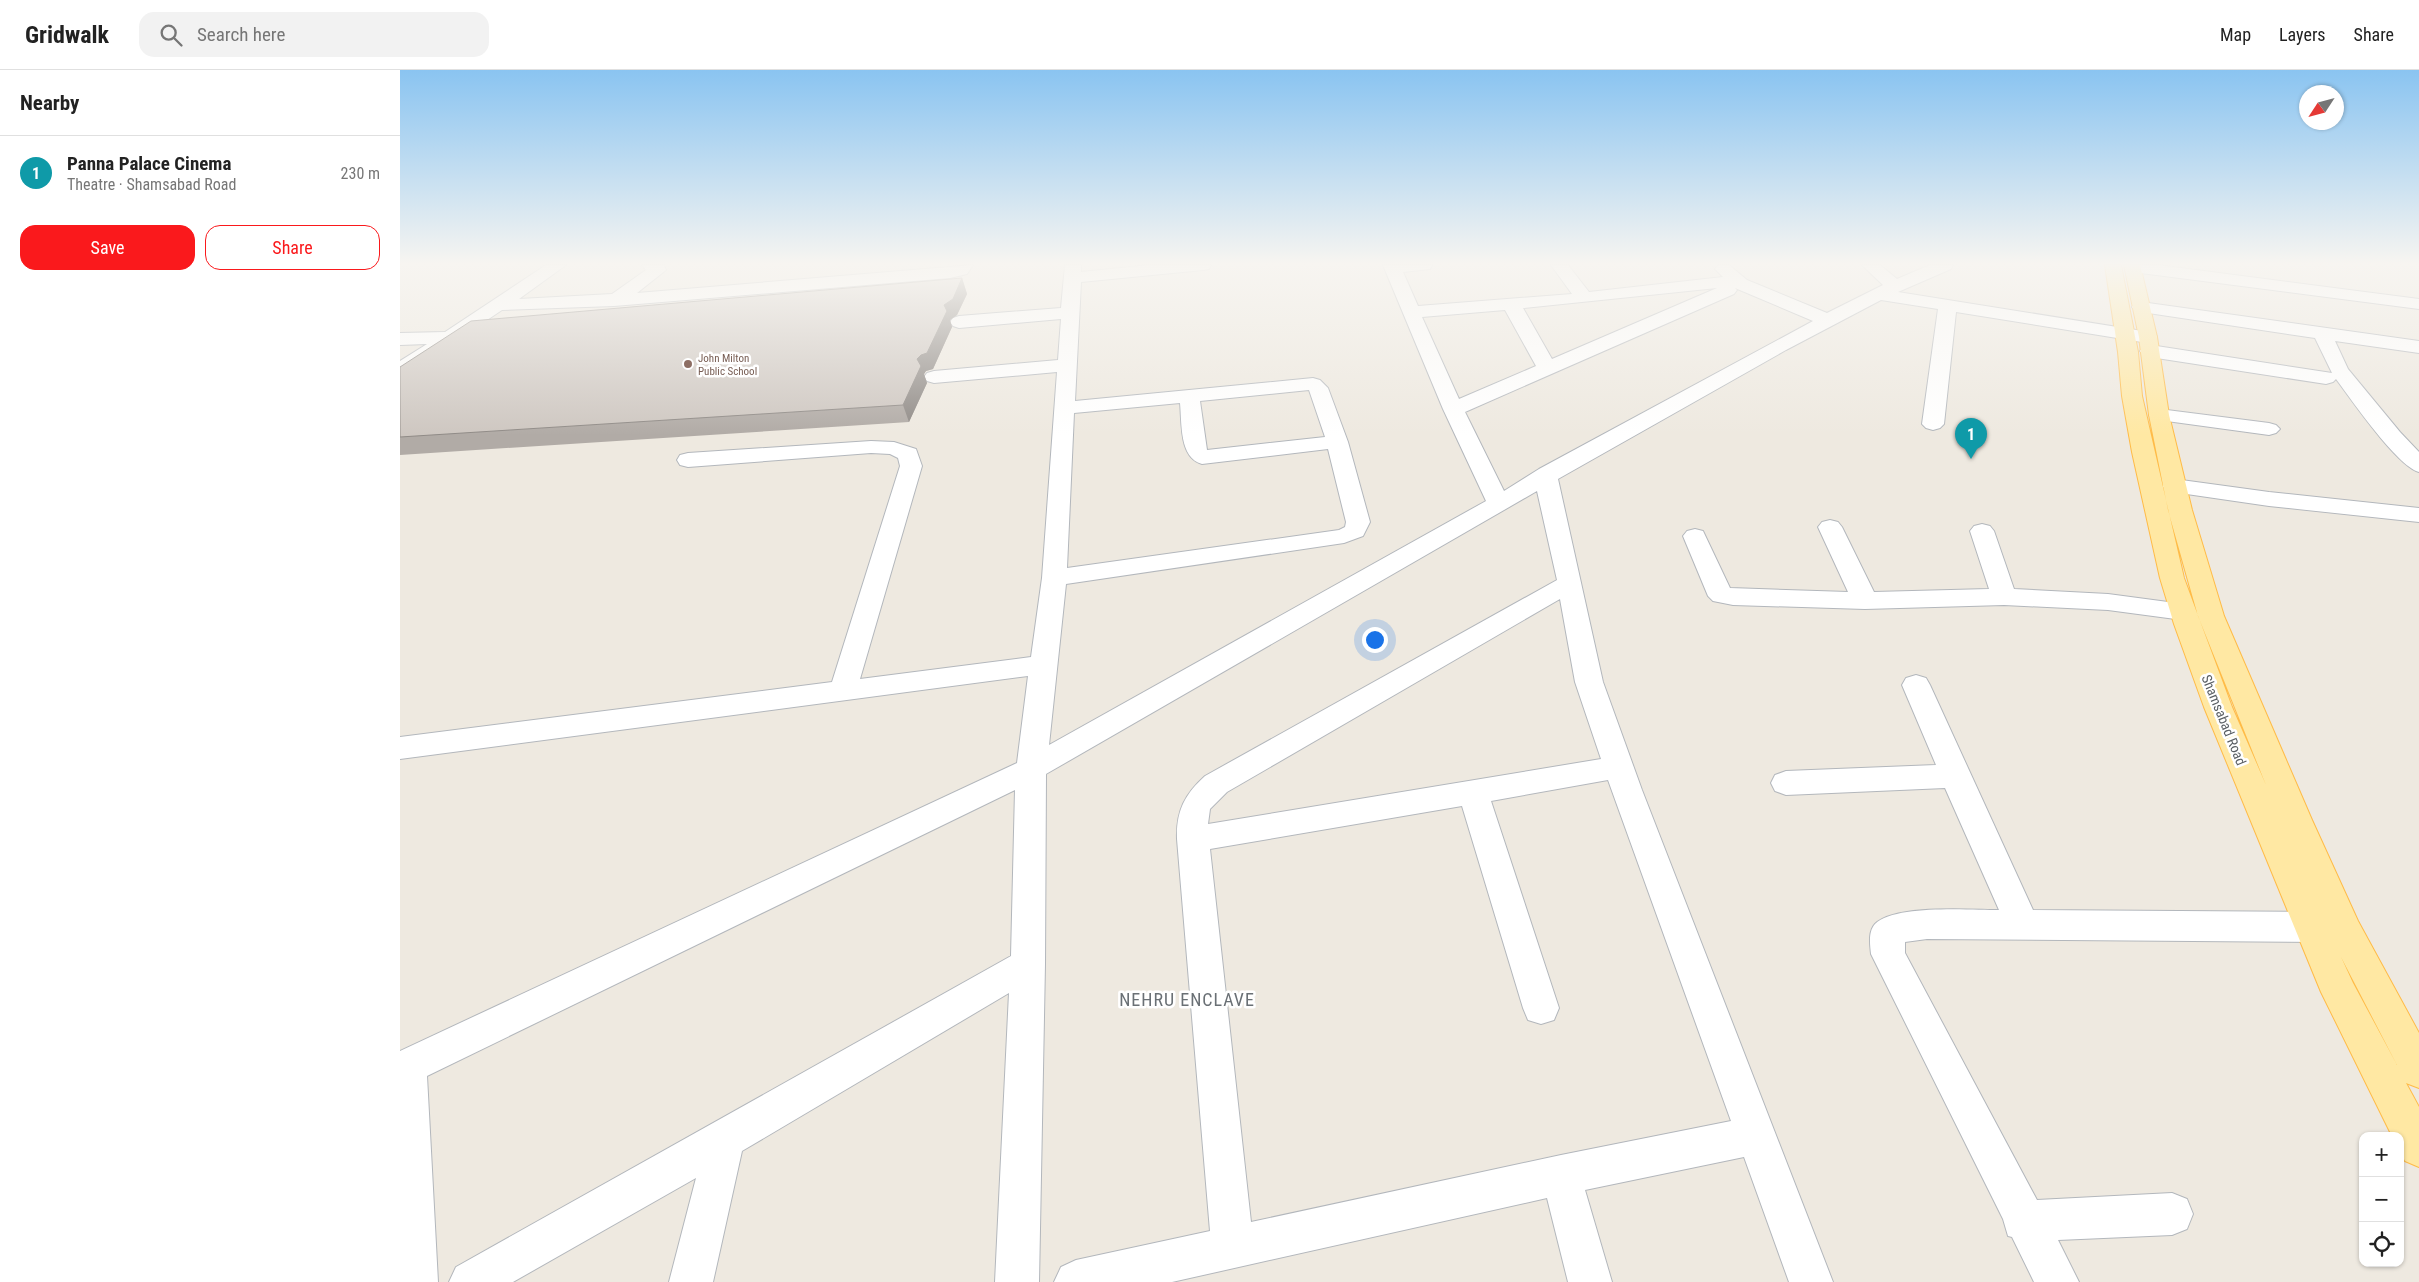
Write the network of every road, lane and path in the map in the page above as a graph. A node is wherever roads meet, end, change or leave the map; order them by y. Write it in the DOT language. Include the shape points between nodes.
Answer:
graph roads {
  1 [pos="451,322"];
  2 [pos="474,322"];
  3 [pos="959,322"];
  4 [pos="964,322"];
  5 [pos="1070,322"];
  6 [pos="1416,322"];
  7 [pos="1521,322"];
  8 [pos="1652,322"];
  9 [pos="1824,322"];
  10 [pos="1946,322"];
  11 [pos="2039,322"];
  12 [pos="2137,322"];
  13 [pos="2141,322"];
  14 [pos="2242,322"];
  15 [pos="2322,333"];
  16 [pos="428,336"];
  17 [pos="450,337"];
  18 [pos="400,339"];
  19 [pos="2140,340"];
  20 [pos="2419,347"];
  21 [pos="400,354"];
  22 [pos="1067,365"];
  23 [pos="1548,369"];
  24 [pos="400,370"];
  25 [pos="934,377"];
  26 [pos="2326,378"];
  27 [pos="1189,396"];
  28 [pos="1064,408"];
  29 [pos="1453,410"];
  30 [pos="2159,415"];
  31 [pos="1933,424"];
  32 [pos="2269,429"];
  33 [pos="1337,442"];
  34 [pos="688,460"];
  35 [pos="2419,466"];
  36 [pos="1547,474"];
  37 [pos="2174,486"];
  38 [pos="1499,502"];
  39 [pos="2419,515"];
  40 [pos="1830,527"];
  41 [pos="1982,531"];
  42 [pos="1695,536"];
  43 [pos="1054,578"];
  44 [pos="1570,583"];
  45 [pos="2004,597"];
  46 [pos="1865,600"];
  47 [pos="2183,612"];
  48 [pos="1044,665"];
  49 [pos="1916,685"];
  50 [pos="843,691"];
  51 [pos="400,748"];
  52 [pos="1619,768"];
  53 [pos="1031,769"];
  54 [pos="1955,776"];
  55 [pos="1786,783"];
  56 [pos="1473,792"];
  57 [pos="1193,839"];
  58 [pos="2023,925"];
  59 [pos="2310,926"];
  60 [pos="2344,928"];
  61 [pos="1028,964"];
  62 [pos="1541,1008"];
  63 [pos="404,1068"];
  64 [pos="2419,1070"];
  65 [pos="1757,1135"];
  66 [pos="725,1139"];
  67 [pos="2419,1147"];
  68 [pos="1561,1175"];
  69 [pos="2172,1214"];
  70 [pos="2023,1221"];
  71 [pos="1233,1248"];
  72 [pos="416,1282"];
  73 [pos="471,1282"];
  74 [pos="691,1282"];
  75 [pos="1017,1282"];
  76 [pos="1076,1282"];
  77 [pos="1590,1282"];
  78 [pos="1811,1282"];
  79 [pos="2056,1282"];
  1 -- 16 [label="street"];
  2 -- 17 [label="street"];
  3 -- 4 [label="street"];
  5 -- 22 [label="street"];
  6 -- 29 [label="street"];
  7 -- 23 [label="street"];
  8 -- 23 [label="street"];
  9 -- 36 [label="street"];
  10 -- 31 [label="street"];
  11 -- 19 [label="street"];
  12 -- 19 [label="main road, Shamsabad Road"];
  13 -- 19 [label="main road, Shamsabad Road"];
  14 -- 15 [label="street"];
  15 -- 20 [label="street"];
  15 -- 35 [label="street" via="2339,370"];
  16 -- 17 [label="street"];
  16 -- 18 [label="street"];
  16 -- 21 [label="street"];
  17 -- 24 [label="street"];
  19 -- 26 [label="street"];
  19 -- 30 [label="main road, Shamsabad Road"];
  19 -- 47 [label="main road, Shamsabad Road" via="2132,396 2172,578"];
  22 -- 25 [label="street"];
  22 -- 28 [label="street"];
  23 -- 29 [label="street"];
  27 -- 28 [label="street"];
  27 -- 33 [label="street" via="1313,384 1318,388"];
  27 -- 33 [label="street" via="1197,453 1202,457"];
  28 -- 43 [label="street"];
  29 -- 38 [label="street"];
  30 -- 32 [label="street"];
  30 -- 37 [label="main road, Shamsabad Road"];
  33 -- 43 [label="street" via="1358,522 1354,531 1344,536"];
  34 -- 50 [label="street" via="871,447 894,448 908,454 911,466"];
  36 -- 38 [label="street"];
  36 -- 44 [label="street"];
  37 -- 39 [label="street"];
  37 -- 60 [label="main road, Shamsabad Road" via="2211,616"];
  38 -- 53 [label="street"];
  40 -- 46 [label="street"];
  41 -- 45 [label="street"];
  42 -- 46 [label="street" via="1722,595"];
  43 -- 48 [label="street"];
  44 -- 52 [label="street" via="1589,682"];
  44 -- 57 [label="street" via="1216,784 1198,799 1192,818"];
  45 -- 46 [label="street"];
  45 -- 47 [label="street" via="2108,602"];
  47 -- 59 [label="main road, Shamsabad Road" via="2218,707"];
  48 -- 50 [label="street"];
  48 -- 53 [label="street"];
  49 -- 54 [label="street"];
  50 -- 51 [label="street"];
  52 -- 56 [label="street"];
  52 -- 65 [label="street"];
  53 -- 61 [label="street"];
  53 -- 63 [label="street"];
  54 -- 55 [label="street"];
  54 -- 58 [label="street"];
  56 -- 57 [label="street"];
  56 -- 62 [label="street"];
  57 -- 71 [label="street"];
  58 -- 59 [label="street"];
  58 -- 70 [label="street" via="1927,924 1898,928 1887,935 1888,954"];
  59 -- 60 [label="street"];
  59 -- 67 [label="main road, Shamsabad Road" via="2339,992"];
  60 -- 64 [label="main road, Shamsabad Road"];
  61 -- 66 [label="street"];
  61 -- 75 [label="street"];
  63 -- 72 [label="street"];
  65 -- 68 [label="street"];
  65 -- 78 [label="street"];
  66 -- 73 [label="street"];
  66 -- 74 [label="street"];
  68 -- 71 [label="street"];
  68 -- 77 [label="street"];
  69 -- 70 [label="street"];
  70 -- 79 [label="street"];
  71 -- 76 [label="street"];
}
